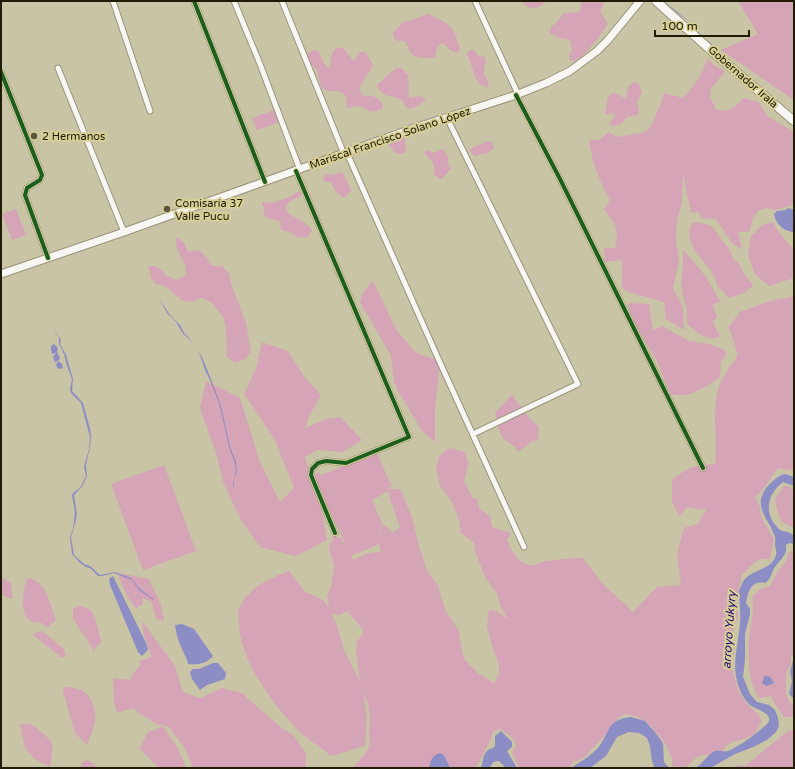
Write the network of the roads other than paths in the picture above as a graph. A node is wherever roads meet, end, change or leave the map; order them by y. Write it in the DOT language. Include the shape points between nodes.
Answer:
graph roads {
  1 [pos="113,1"];
  2 [pos="194,1"];
  3 [pos="282,1"];
  4 [pos="475,1"];
  5 [pos="640,1"];
  6 [pos="656,1"];
  7 [pos="236,2"];
  8 [pos="58,68"];
  9 [pos="1,72"];
  10 [pos="517,94"];
  11 [pos="150,111"];
  12 [pos="447,118"];
  13 [pos="794,121"];
  14 [pos="345,154"];
  15 [pos="298,170"];
  16 [pos="264,182"];
  17 [pos="124,232"];
  18 [pos="48,258"];
  19 [pos="1,274"];
  20 [pos="473,434"];
  21 [pos="703,468"];
  22 [pos="335,533"];
  23 [pos="524,547"];
  1 -- 11 [label="street"];
  2 -- 16 [label="street"];
  3 -- 14 [label="street"];
  4 -- 10 [label="street"];
  5 -- 10 [label="main road, Mariscal Francisco Solano López" via="608,40 585,60 556,78"];
  6 -- 13 [label="main road, Gobernador Irala"];
  7 -- 15 [label="street"];
  8 -- 17 [label="street"];
  9 -- 18 [label="street" via="42,175 40,180 27,188 25,195"];
  10 -- 12 [label="main road, Mariscal Francisco Solano López"];
  10 -- 21 [label="street"];
  12 -- 14 [label="main road, Mariscal Francisco Solano López"];
  12 -- 20 [label="street" via="578,384"];
  14 -- 15 [label="main road, Mariscal Francisco Solano López"];
  14 -- 20 [label="street"];
  15 -- 16 [label="main road, Mariscal Francisco Solano López"];
  15 -- 22 [label="street" via="409,438 346,463 326,461 313,467 311,475"];
  16 -- 17 [label="main road, Mariscal Francisco Solano López"];
  17 -- 18 [label="main road, Mariscal Francisco Solano López"];
  18 -- 19 [label="main road, Mariscal Francisco Solano López"];
  20 -- 23 [label="street"];
}
